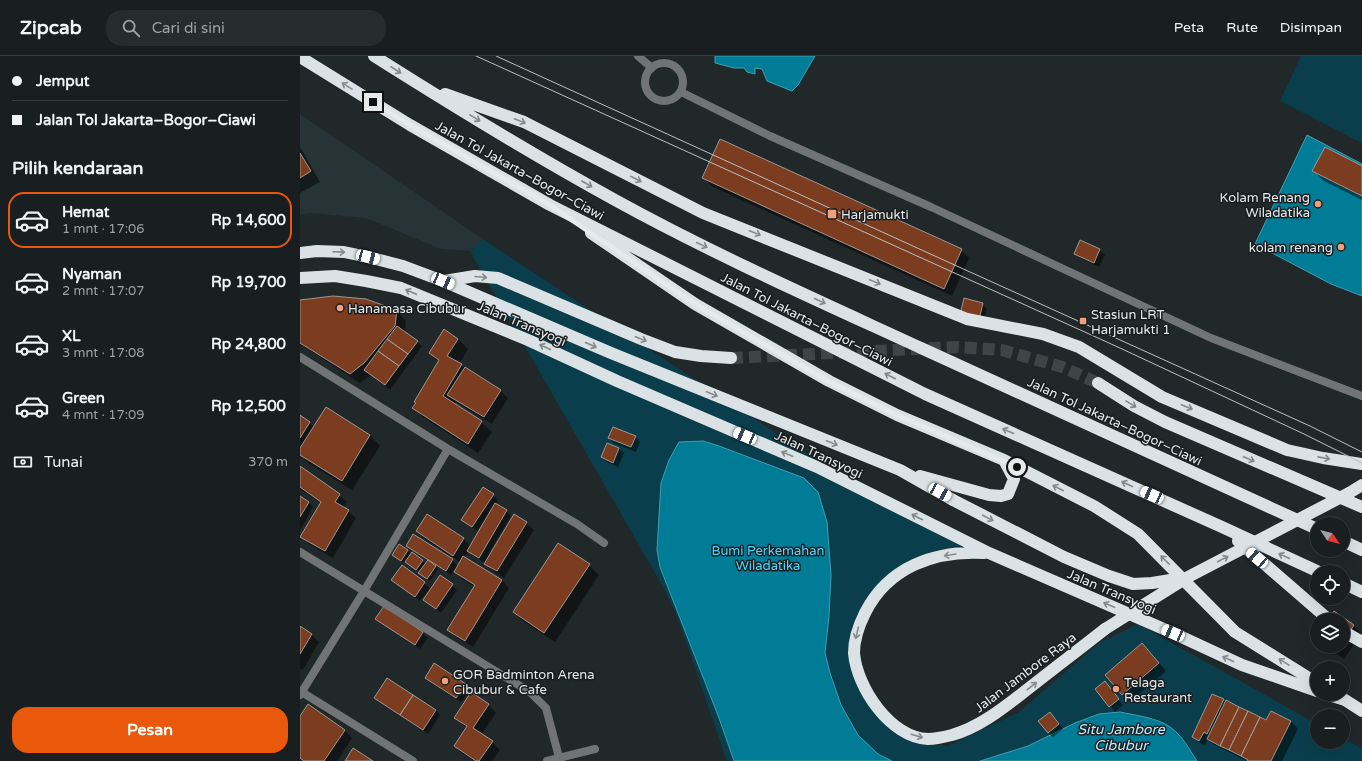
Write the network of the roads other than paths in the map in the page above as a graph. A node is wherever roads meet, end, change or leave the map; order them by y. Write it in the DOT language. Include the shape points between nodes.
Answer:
graph roads {
  1 [pos="374,56"];
  2 [pos="638,56"];
  3 [pos="300,57"];
  4 [pos="652,68"];
  5 [pos="418,84"];
  6 [pos="680,92"];
  7 [pos="550,205"];
  8 [pos="300,253"];
  9 [pos="300,278"];
  10 [pos="443,281"];
  11 [pos="611,353"];
  12 [pos="300,357"];
  13 [pos="731,358"];
  14 [pos="604,373"];
  15 [pos="1098,383"];
  16 [pos="1362,396"];
  17 [pos="448,449"];
  18 [pos="1004,460"];
  19 [pos="1362,464"];
  20 [pos="900,470"];
  21 [pos="1362,485"];
  22 [pos="1362,507"];
  23 [pos="1310,526"];
  24 [pos="1222,527"];
  25 [pos="604,543"];
  26 [pos="1350,544"];
  27 [pos="1362,550"];
  28 [pos="300,552"];
  29 [pos="989,553"];
  30 [pos="1310,568"];
  31 [pos="1188,577"];
  32 [pos="1350,586"];
  33 [pos="364,591"];
  34 [pos="1362,592"];
  35 [pos="1321,613"];
  36 [pos="1350,635"];
  37 [pos="1362,642"];
  38 [pos="1310,679"];
  39 [pos="1310,689"];
  40 [pos="300,693"];
  41 [pos="1346,701"];
  42 [pos="1362,711"];
  43 [pos="595,749"];
  44 [pos="560,760"];
  45 [pos="413,761"];
  46 [pos="547,761"];
  1 -- 5 [label="highway, Jalan Tol Jakarta–Bogor–Ciawi, one-way"];
  2 -- 4 [label="street"];
  7 -- 3 [label="highway, Jalan Tol Jakarta–Bogor–Ciawi, one-way" via="410,125"];
  4 -- 6 [label="street" via="663,63 674,66 682,75 683,87"];
  4 -- 6 [label="street" via="645,84 650,95 660,101 666,101 677,97"];
  5 -- 19 [label="highway, one-way" via="524,122 704,213 967,319 1043,334 1079,347 1162,397 1287,450"];
  5 -- 23 [label="highway, Jalan Tol Jakarta–Bogor–Ciawi, one-way" via="616,200 687,238"];
  6 -- 16 [label="street" via="770,136 931,207 1212,338"];
  7 -- 18 [label="highway" via="695,304 828,381 897,415"];
  24 -- 7 [label="highway, Jalan Tol Jakarta–Bogor–Ciawi, one-way" via="926,394"];
  8 -- 10 [label="highway, Jalan Transyogi, one-way" via="350,253 403,266"];
  14 -- 9 [label="highway, Jalan Transyogi, one-way" via="401,288 335,276"];
  10 -- 11 [label="highway, Jalan Transyogi, one-way"];
  10 -- 13 [label="highway, one-way" via="475,276 498,278 675,352"];
  11 -- 14 [label="highway"];
  11 -- 20 [label="highway, Jalan Transyogi, one-way"];
  12 -- 17 [label="street"];
  29 -- 14 [label="highway, Jalan Transyogi, one-way" via="817,467 617,381"];
  15 -- 22 [label="highway, one-way" via="1165,422"];
  17 -- 25 [label="street" via="577,524"];
  17 -- 33 [label="street"];
  18 -- 20 [label="highway" via="1014,479 1008,494 1001,496 989,495"];
  38 -- 18 [label="highway, one-way" via="1235,632 1138,534 1094,506"];
  20 -- 31 [label="highway, Jalan Transyogi, one-way, bridge" via="1064,557 1109,576 1133,584"];
  31 -- 21 [label="highway, Jalan Jambore Raya, one-way, bridge"];
  30 -- 24 [label="highway, Jalan Tol Jakarta–Bogor–Ciawi, one-way"];
  24 -- 35 [label="highway"];
  26 -- 27 [label="highway"];
  28 -- 33 [label="street"];
  29 -- 31 [label="highway, Jalan Jambore Raya, one-way, bridge" via="967,552 908,567 881,588 868,606 856,634 854,653 857,671 865,690 884,716 914,736 928,739 953,735 992,716 1105,629"];
  39 -- 29 [label="highway, Jalan Transyogi, one-way" via="1242,665"];
  32 -- 34 [label="highway"];
  33 -- 40 [label="street"];
  33 -- 44 [label="street" via="530,692 546,708"];
  36 -- 37 [label="highway"];
  40 -- 45 [label="street"];
  41 -- 42 [label="highway"];
  43 -- 44 [label="street"];
  44 -- 46 [label="street"];
}
